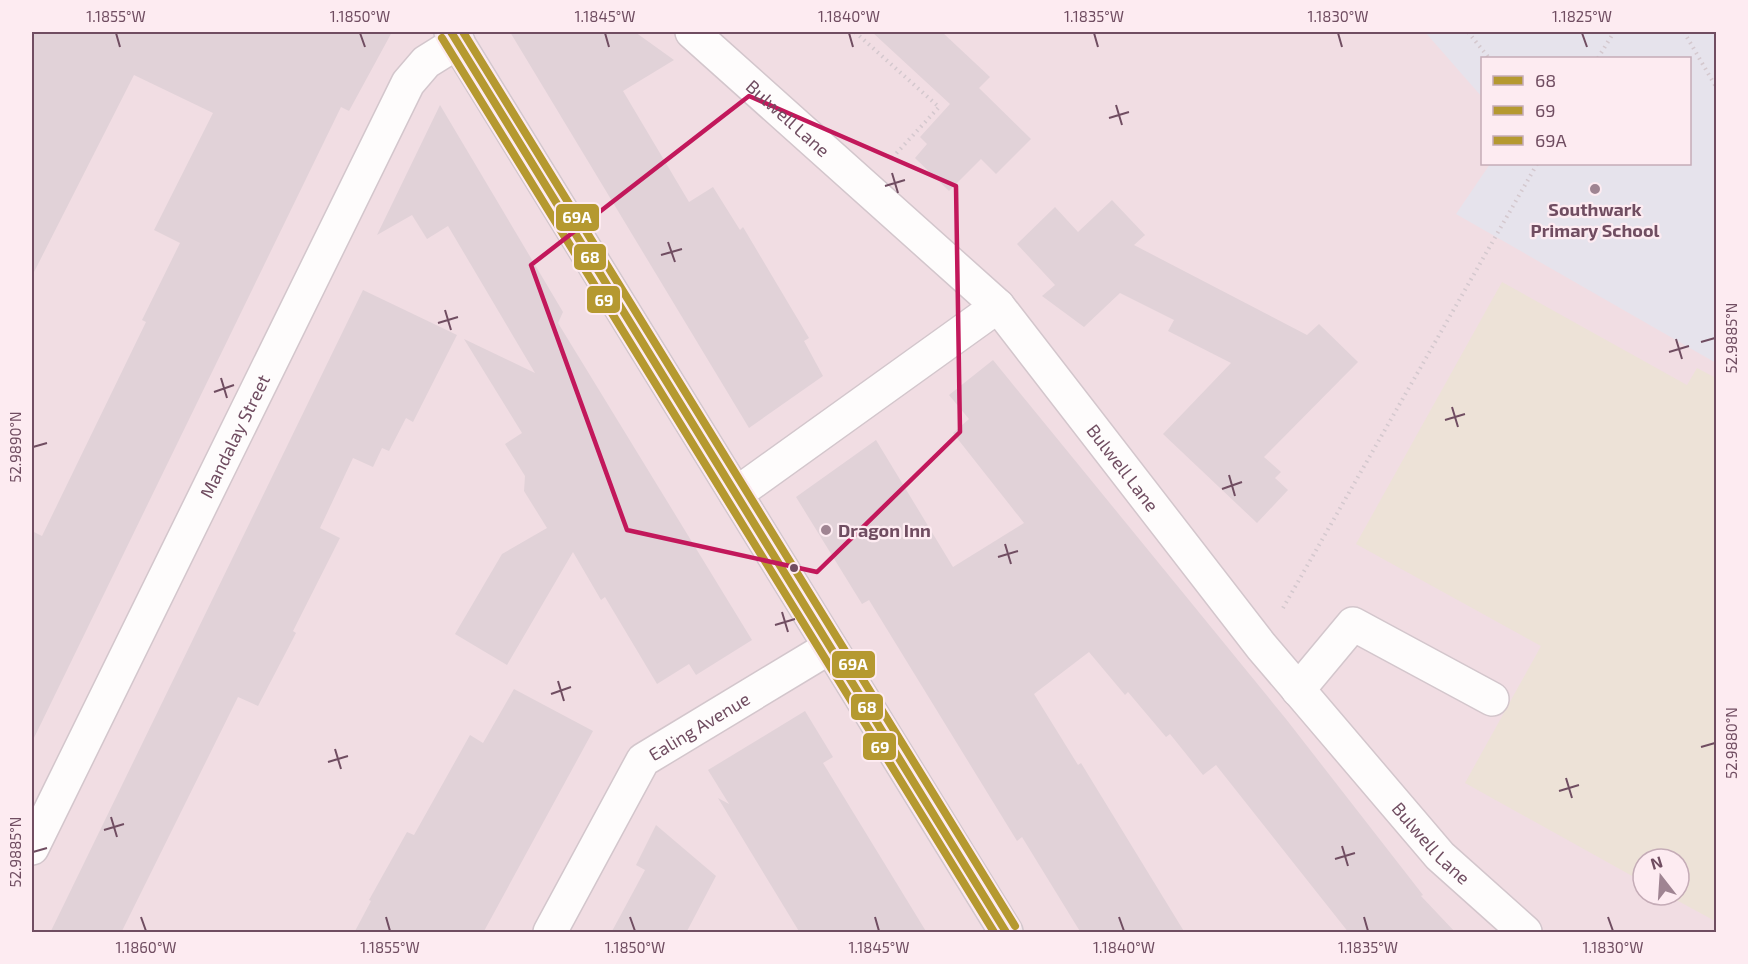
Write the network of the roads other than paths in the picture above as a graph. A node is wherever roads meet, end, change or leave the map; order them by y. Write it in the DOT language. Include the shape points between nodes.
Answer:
graph roads {
  1 [pos="692,32"];
  2 [pos="455,37"];
  3 [pos="998,306"];
  4 [pos="736,494"];
  5 [pos="830,646"];
  6 [pos="1298,690"];
  7 [pos="1492,699"];
  8 [pos="32,848"];
  9 [pos="550,933"];
  10 [pos="1006,933"];
  11 [pos="1525,933"];
  1 -- 3 [label="street, Bulwell Lane"];
  2 -- 4 [label="main road"];
  2 -- 8 [label="street, Mandalay Street" via="408,84"];
  3 -- 4 [label="street"];
  3 -- 6 [label="street, Bulwell Lane"];
  4 -- 5 [label="main road"];
  5 -- 9 [label="street, Ealing Avenue" via="643,760"];
  5 -- 10 [label="main road"];
  6 -- 7 [label="street" via="1353,624"];
  6 -- 11 [label="street, Bulwell Lane" via="1440,856"];
}
